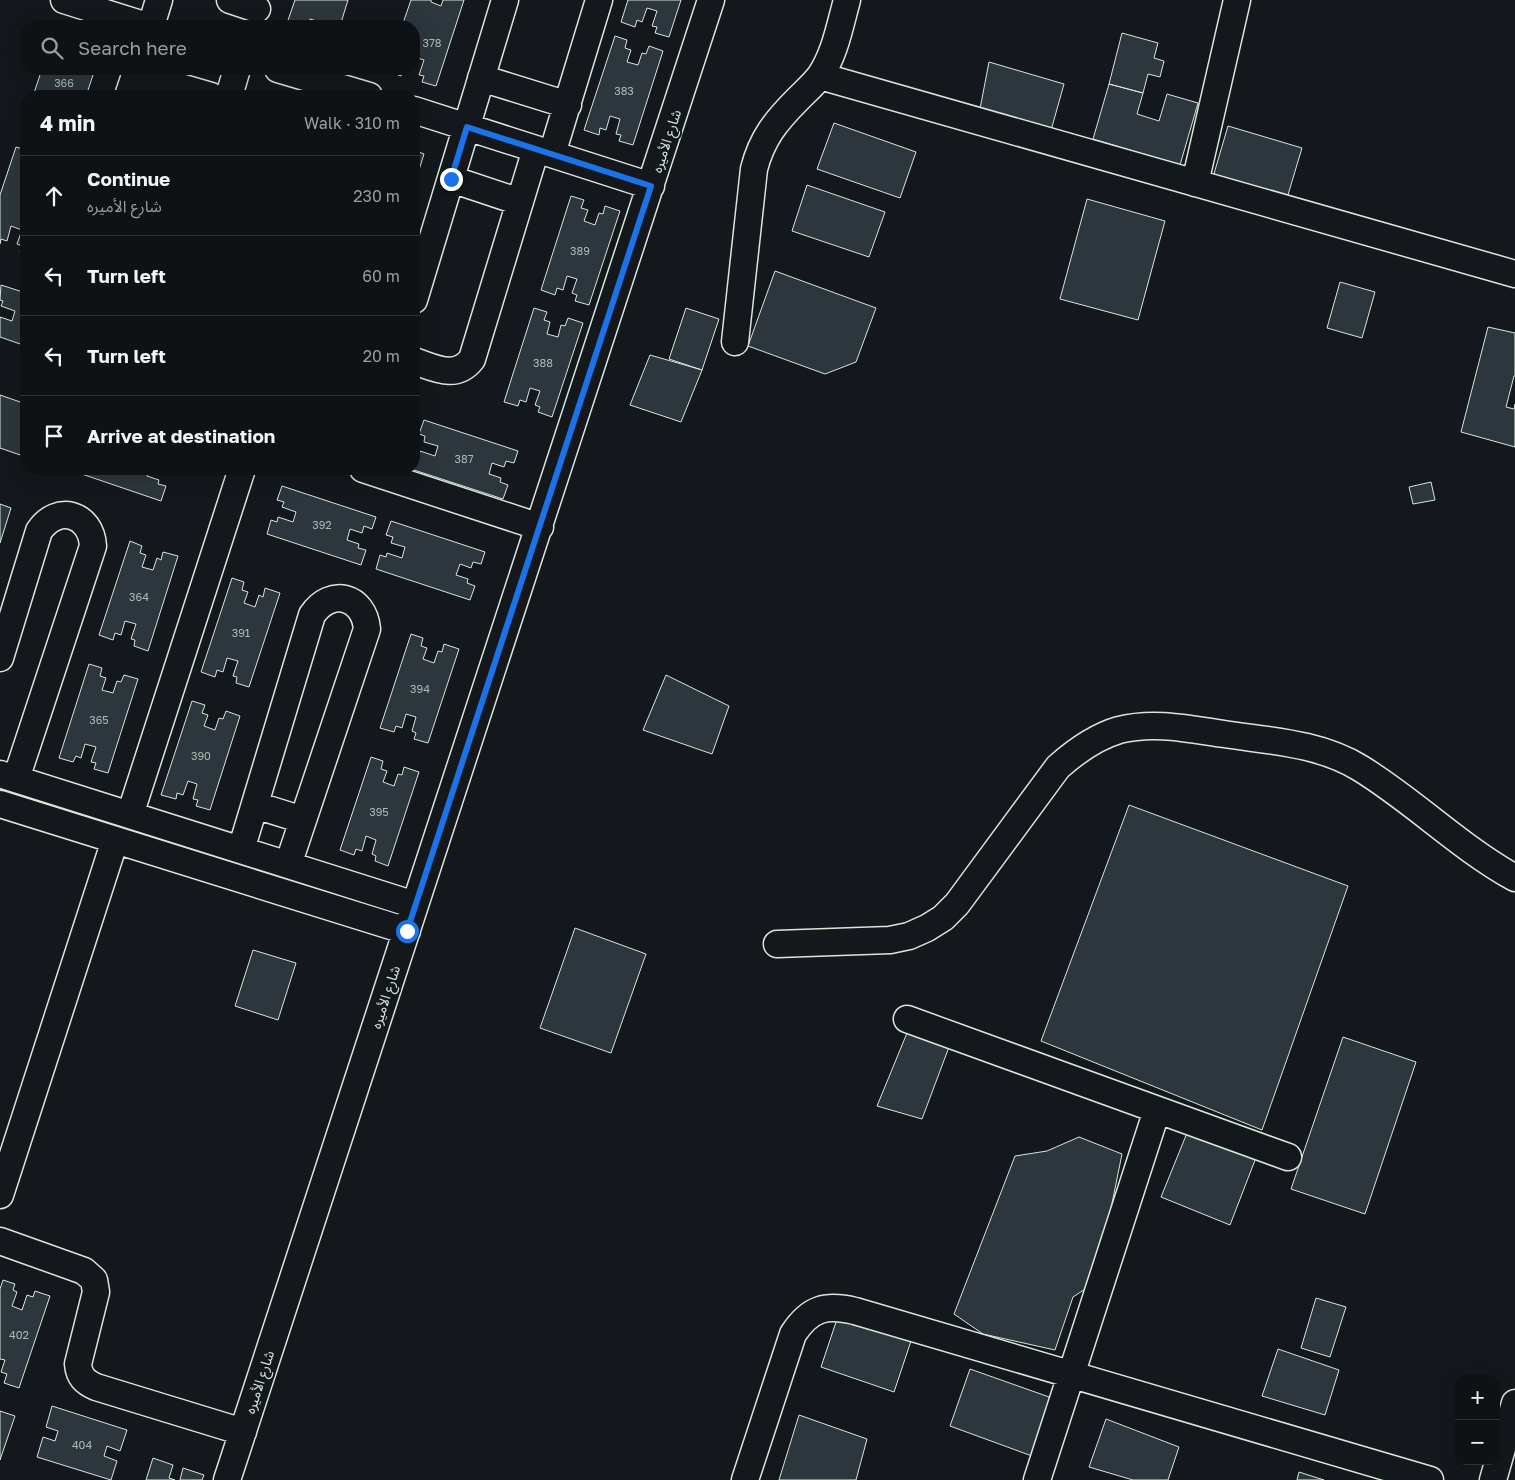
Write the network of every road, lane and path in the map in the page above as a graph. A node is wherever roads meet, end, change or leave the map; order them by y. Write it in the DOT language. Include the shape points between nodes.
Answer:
graph roads {
  1 [pos="64,0"];
  2 [pos="159,0"];
  3 [pos="230,0"];
  4 [pos="505,0"];
  5 [pos="598,0"];
  6 [pos="711,0"];
  7 [pos="847,0"];
  8 [pos="1237,0"];
  9 [pos="256,12"];
  10 [pos="129,20"];
  11 [pos="151,20"];
  12 [pos="235,75"];
  13 [pos="298,75"];
  14 [pos="820,76"];
  15 [pos="481,78"];
  16 [pos="134,80"];
  17 [pos="182,90"];
  18 [pos="231,90"];
  19 [pos="349,90"];
  20 [pos="568,106"];
  21 [pos="420,112"];
  22 [pos="467,127"];
  23 [pos="544,152"];
  24 [pos="451,179"];
  25 [pos="1195,182"];
  26 [pos="651,186"];
  27 [pos="520,202"];
  28 [pos="1515,274"];
  29 [pos="420,280"];
  30 [pos="735,342"];
  31 [pos="420,363"];
  32 [pos="240,475"];
  33 [pos="381,475"];
  34 [pos="540,527"];
  35 [pos="0,658"];
  36 [pos="8,776"];
  37 [pos="91,803"];
  38 [pos="0,804"];
  39 [pos="255,805"];
  40 [pos="140,818"];
  41 [pos="303,820"];
  42 [pos="83,830"];
  43 [pos="115,840"];
  44 [pos="141,848"];
  45 [pos="241,850"];
  46 [pos="288,865"];
  47 [pos="1515,878"];
  48 [pos="415,905"];
  49 [pos="407,931"];
  50 [pos="777,944"];
  51 [pos="907,1019"];
  52 [pos="1157,1110"];
  53 [pos="1288,1157"];
  54 [pos="0,1195"];
  55 [pos="0,1241"];
  56 [pos="1072,1375"];
  57 [pos="1515,1403"];
  58 [pos="243,1432"];
  59 [pos="227,1480"];
  60 [pos="745,1480"];
  61 [pos="1038,1480"];
  62 [pos="1430,1480"];
  63 [pos="1493,1480"];
  1 -- 10 [label="street"];
  2 -- 11 [label="street"];
  3 -- 9 [label="street"];
  4 -- 15 [label="street"];
  5 -- 20 [label="street"];
  6 -- 26 [label="street, شارع الأميره"];
  7 -- 14 [label="street" via="831,55"];
  8 -- 25 [label="street"];
  12 -- 18 [label="street"];
  13 -- 19 [label="street"];
  14 -- 25 [label="street"];
  14 -- 30 [label="street" via="778,119 757,156"];
  15 -- 20 [label="street"];
  15 -- 22 [label="street"];
  16 -- 17 [label="street"];
  20 -- 23 [label="street"];
  21 -- 22 [label="street"];
  22 -- 23 [label="street"];
  22 -- 24 [label="street"];
  23 -- 26 [label="street"];
  23 -- 27 [label="street"];
  24 -- 27 [label="street"];
  24 -- 29 [label="street"];
  25 -- 28 [label="street"];
  26 -- 34 [label="street, شارع الأميره"];
  27 -- 31 [label="street" via="472,359 462,369 451,372"];
  32 -- 40 [label="street"];
  33 -- 34 [label="street"];
  34 -- 48 [label="street, شارع الأميره"];
  35 -- 36 [label="street" via="39,531 52,517 72,515 88,527 93,546"];
  36 -- 37 [label="street"];
  37 -- 40 [label="street"];
  37 -- 42 [label="street"];
  38 -- 42 [label="street"];
  39 -- 41 [label="street"];
  39 -- 41 [label="street" via="312,615 326,601 345,599 362,610 366,629"];
  39 -- 45 [label="street"];
  40 -- 44 [label="street"];
  40 -- 45 [label="street"];
  41 -- 46 [label="street"];
  42 -- 43 [label="street"];
  43 -- 44 [label="street"];
  43 -- 54 [label="street"];
  44 -- 49 [label="street"];
  45 -- 46 [label="street"];
  46 -- 48 [label="street"];
  47 -- 50 [label="street" via="1380,782 1337,757 1289,743 1166,726 1142,726 1118,730 1076,751 1058,768 958,904 927,928 890,940"];
  48 -- 49 [label="street, شارع الأميره"];
  49 -- 58 [label="street, شارع الأميره"];
  51 -- 52 [label="street"];
  52 -- 53 [label="street"];
  52 -- 56 [label="street"];
  55 -- 58 [label="street" via="84,1272 94,1280 96,1292 78,1364 80,1376 85,1381"];
  56 -- 60 [label="street" via="841,1308 812,1312 793,1334"];
  56 -- 61 [label="street"];
  56 -- 62 [label="street"];
  57 -- 63 [label="street"];
  58 -- 59 [label="street, شارع الأميره"];
}
